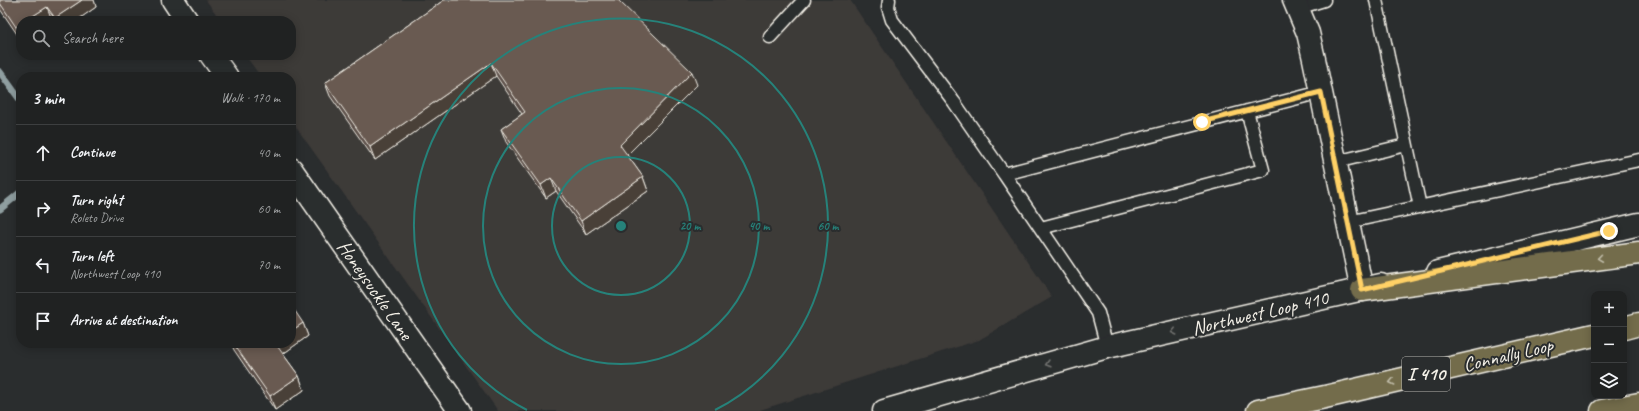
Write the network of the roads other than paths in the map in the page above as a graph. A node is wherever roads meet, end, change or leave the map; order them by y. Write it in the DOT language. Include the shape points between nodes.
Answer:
graph roads {
  1 [pos="173,0"];
  2 [pos="804,0"];
  3 [pos="889,0"];
  4 [pos="1324,0"];
  5 [pos="1376,0"];
  6 [pos="1296,4"];
  7 [pos="184,16"];
  8 [pos="770,36"];
  9 [pos="215,60"];
  10 [pos="223,72"];
  11 [pos="1321,92"];
  12 [pos="1247,111"];
  13 [pos="1406,145"];
  14 [pos="1639,160"];
  15 [pos="1336,162"];
  16 [pos="1004,174"];
  17 [pos="296,176"];
  18 [pos="1420,207"];
  19 [pos="1348,222"];
  20 [pos="1639,224"];
  21 [pos="1041,228"];
  22 [pos="1639,253"];
  23 [pos="1362,290"];
  24 [pos="1639,324"];
  25 [pos="1627,327"];
  26 [pos="1591,336"];
  27 [pos="1107,347"];
  28 [pos="1639,404"];
  29 [pos="460,411"];
  30 [pos="884,411"];
  31 [pos="1258,411"];
  32 [pos="1602,411"];
  1 -- 7 [label="main road"];
  2 -- 8 [label="lane"];
  3 -- 16 [label="lane" via="888,7 892,20"];
  4 -- 6 [label="lane"];
  5 -- 13 [label="lane"];
  6 -- 11 [label="main road" via="1308,33"];
  9 -- 10 [label="main road"];
  11 -- 12 [label="lane"];
  11 -- 15 [label="main road"];
  12 -- 16 [label="lane"];
  12 -- 21 [label="lane" via="1263,170"];
  13 -- 15 [label="lane"];
  13 -- 18 [label="lane"];
  14 -- 18 [label="lane"];
  15 -- 19 [label="main road"];
  16 -- 21 [label="lane"];
  17 -- 29 [label="main road, Honeysuckle Lane"];
  18 -- 19 [label="lane"];
  19 -- 23 [label="main road"];
  20 -- 23 [label="main road, Northwest Loop 410"];
  21 -- 27 [label="lane" via="1098,312"];
  22 -- 23 [label="highway, one-way"];
  23 -- 27 [label="main road, Northwest Loop 410, one-way"];
  24 -- 25 [label="highway"];
  26 -- 31 [label="highway, Connally Loop / I 410, one-way"];
  27 -- 30 [label="main road, Northwest Loop 410, one-way"];
  28 -- 32 [label="highway"];
}
